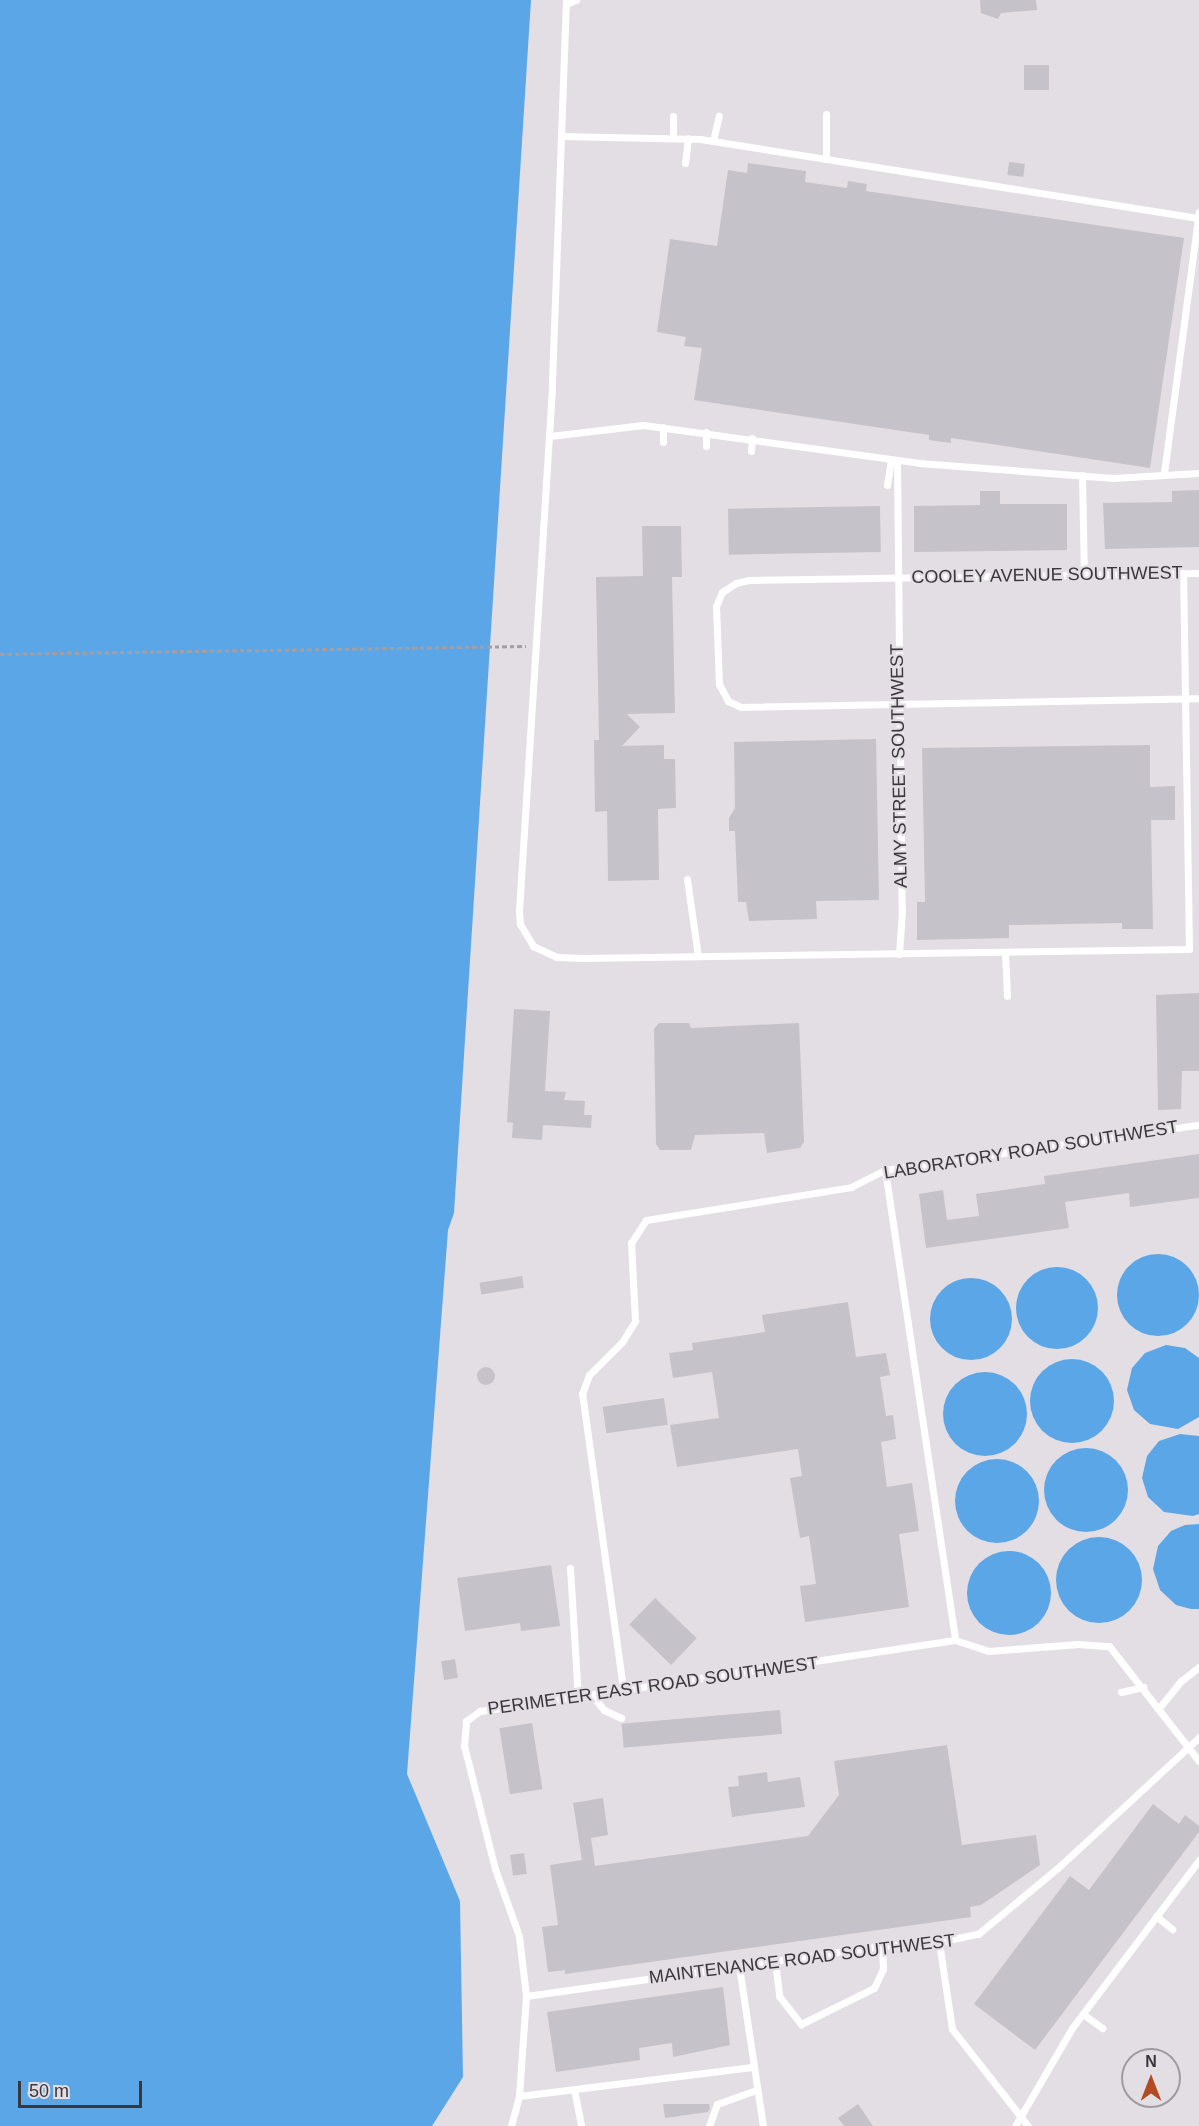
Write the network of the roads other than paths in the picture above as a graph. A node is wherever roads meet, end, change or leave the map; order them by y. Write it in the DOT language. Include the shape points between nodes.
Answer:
graph roads {
  1 [pos="576,0"];
  2 [pos="566,2"];
  3 [pos="826,114"];
  4 [pos="673,116"];
  5 [pos="719,116"];
  6 [pos="561,136"];
  7 [pos="673,137"];
  8 [pos="688,138"];
  9 [pos="713,141"];
  10 [pos="826,159"];
  11 [pos="685,163"];
  12 [pos="1199,215"];
  13 [pos="1189,288"];
  14 [pos="1199,290"];
  15 [pos="663,428"];
  16 [pos="706,432"];
  17 [pos="549,436"];
  18 [pos="752,438"];
  19 [pos="663,442"];
  20 [pos="706,446"];
  21 [pos="751,451"];
  22 [pos="894,459"];
  23 [pos="1164,473"];
  24 [pos="1199,473"];
  25 [pos="1082,475"];
  26 [pos="887,485"];
  27 [pos="1183,573"];
  28 [pos="1199,573"];
  29 [pos="1084,574"];
  30 [pos="895,578"];
  31 [pos="1199,698"];
  32 [pos="1185,699"];
  33 [pos="899,705"];
  34 [pos="687,879"];
  35 [pos="1189,949"];
  36 [pos="1199,949"];
  37 [pos="1005,953"];
  38 [pos="899,954"];
  39 [pos="698,956"];
  40 [pos="1007,996"];
  41 [pos="1199,1125"];
  42 [pos="885,1170"];
  43 [pos="570,1568"];
  44 [pos="955,1640"];
  45 [pos="1199,1667"];
  46 [pos="1143,1687"];
  47 [pos="623,1688"];
  48 [pos="1121,1692"];
  49 [pos="591,1694"];
  50 [pos="578,1697"];
  51 [pos="1159,1708"];
  52 [pos="621,1718"];
  53 [pos="1199,1737"];
  54 [pos="1188,1749"];
  55 [pos="1199,1761"];
  56 [pos="1199,1860"];
  57 [pos="1156,1916"];
  58 [pos="1172,1929"];
  59 [pos="939,1942"];
  60 [pos="882,1946"];
  61 [pos="775,1961"];
  62 [pos="739,1966"];
  63 [pos="526,1996"];
  64 [pos="1083,2014"];
  65 [pos="1102,2028"];
  66 [pos="752,2067"];
  67 [pos="574,2089"];
  68 [pos="756,2090"];
  69 [pos="519,2096"];
  70 [pos="1021,2115"];
  71 [pos="511,2126"];
  72 [pos="581,2126"];
  73 [pos="710,2126"];
  74 [pos="763,2126"];
  75 [pos="1015,2126"];
  76 [pos="1028,2126"];
  1 -- 2 [label="lane"];
  2 -- 6 [label="lane"];
  3 -- 10 [label="lane"];
  4 -- 7 [label="lane"];
  5 -- 9 [label="lane"];
  6 -- 7 [label="lane"];
  6 -- 17 [label="lane"];
  7 -- 8 [label="lane"];
  8 -- 9 [label="lane"];
  8 -- 11 [label="lane"];
  9 -- 10 [label="lane"];
  10 -- 12 [label="lane"];
  12 -- 13 [label="lane"];
  13 -- 14 [label="lane"];
  13 -- 23 [label="lane"];
  15 -- 16 [label="lane"];
  15 -- 17 [label="lane" via="642,425"];
  15 -- 19 [label="lane"];
  16 -- 18 [label="lane"];
  16 -- 20 [label="lane"];
  17 -- 39 [label="lane" via="520,924 533,946 557,957 644,960"];
  18 -- 21 [label="lane"];
  18 -- 22 [label="lane"];
  22 -- 25 [label="lane"];
  22 -- 26 [label="lane"];
  22 -- 30 [label="lane, ALMY STREET SOUTHWEST"];
  23 -- 24 [label="lane"];
  23 -- 25 [label="lane"];
  25 -- 29 [label="lane"];
  27 -- 28 [label="lane, COOLEY AVENUE SOUTHWEST"];
  27 -- 29 [label="lane, COOLEY AVENUE SOUTHWEST"];
  27 -- 32 [label="lane"];
  29 -- 30 [label="lane, COOLEY AVENUE SOUTHWEST"];
  30 -- 33 [label="lane, ALMY STREET SOUTHWEST"];
  30 -- 33 [label="lane, COOLEY AVENUE SOUTHWEST" via="736,583 722,592 717,601 718,679 724,696 741,707"];
  31 -- 32 [label="lane, COOLEY AVENUE SOUTHWEST"];
  32 -- 33 [label="lane, COOLEY AVENUE SOUTHWEST"];
  32 -- 35 [label="lane"];
  33 -- 38 [label="lane, ALMY STREET SOUTHWEST"];
  34 -- 39 [label="lane"];
  35 -- 36 [label="lane"];
  35 -- 37 [label="lane"];
  37 -- 38 [label="lane"];
  37 -- 40 [label="lane"];
  38 -- 39 [label="lane"];
  41 -- 42 [label="lane, LABORATORY ROAD SOUTHWEST"];
  42 -- 44 [label="lane"];
  42 -- 47 [label="lane, LABORATORY ROAD SOUTHWEST" via="851,1187 657,1216 636,1231 632,1243 635,1321 622,1342 589,1375 582,1394"];
  43 -- 50 [label="lane"];
  44 -- 46 [label="lane, PERIMETER EAST ROAD SOUTHWEST" via="987,1652 1078,1644 1109,1646"];
  44 -- 47 [label="lane, PERIMETER EAST ROAD SOUTHWEST"];
  45 -- 51 [label="lane" via="1181,1681"];
  46 -- 48 [label="lane"];
  46 -- 51 [label="lane, PERIMETER EAST ROAD SOUTHWEST"];
  47 -- 49 [label="lane, PERIMETER EAST ROAD SOUTHWEST"];
  49 -- 50 [label="lane, PERIMETER EAST ROAD SOUTHWEST"];
  49 -- 52 [label="lane" via="604,1710"];
  50 -- 63 [label="lane, PERIMETER EAST ROAD SOUTHWEST" via="480,1711 466,1721 463,1733 478,1809 519,1936"];
  51 -- 54 [label="lane, PERIMETER EAST ROAD SOUTHWEST"];
  53 -- 54 [label="lane, MAINTENANCE ROAD SOUTHWEST"];
  54 -- 55 [label="lane, PERIMETER EAST ROAD SOUTHWEST"];
  54 -- 59 [label="lane, MAINTENANCE ROAD SOUTHWEST" via="978,1934"];
  56 -- 57 [label="lane"];
  57 -- 58 [label="lane"];
  57 -- 64 [label="lane"];
  59 -- 60 [label="lane, MAINTENANCE ROAD SOUTHWEST"];
  59 -- 70 [label="lane" via="952,2029 1005,2100"];
  60 -- 61 [label="lane, MAINTENANCE ROAD SOUTHWEST"];
  60 -- 61 [label="lane" via="883,1969 874,1988 801,2024 779,1996"];
  61 -- 62 [label="lane, MAINTENANCE ROAD SOUTHWEST"];
  62 -- 63 [label="lane, MAINTENANCE ROAD SOUTHWEST"];
  62 -- 66 [label="lane"];
  63 -- 69 [label="lane, PERIMETER EAST ROAD SOUTHWEST"];
  64 -- 65 [label="lane"];
  64 -- 70 [label="lane"];
  66 -- 67 [label="lane"];
  66 -- 68 [label="lane"];
  67 -- 69 [label="lane"];
  67 -- 72 [label="lane"];
  68 -- 73 [label="lane" via="717,2104"];
  68 -- 74 [label="lane"];
  69 -- 71 [label="lane, PERIMETER EAST ROAD SOUTHWEST"];
  70 -- 75 [label="lane"];
  70 -- 76 [label="lane"];
}
